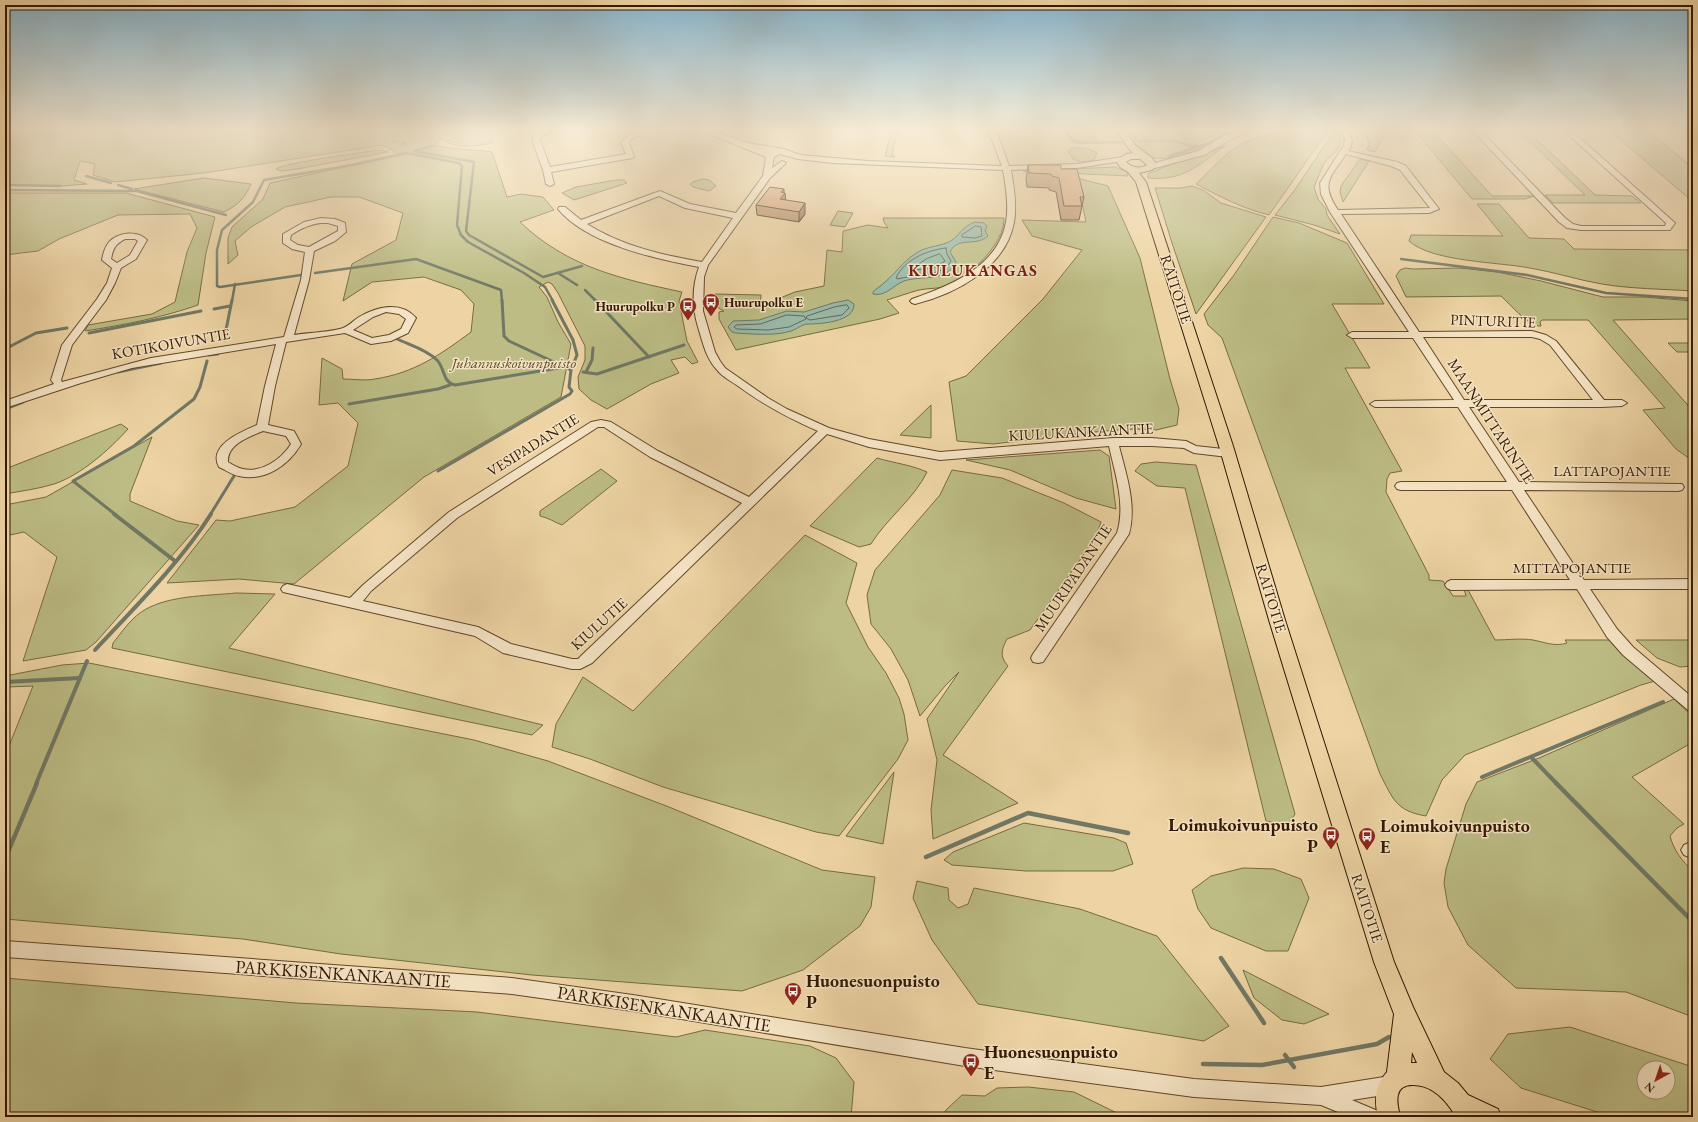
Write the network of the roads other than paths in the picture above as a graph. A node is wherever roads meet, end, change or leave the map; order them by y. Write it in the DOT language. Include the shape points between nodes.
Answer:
graph roads {
  1 [pos="762,182"];
  2 [pos="1008,182"];
  3 [pos="1141,182"];
  4 [pos="1324,182"];
  5 [pos="1414,182"];
  6 [pos="1526,182"];
  7 [pos="1626,182"];
  8 [pos="562,209"];
  9 [pos="1334,212"];
  10 [pos="737,216"];
  11 [pos="582,223"];
  12 [pos="310,250"];
  13 [pos="704,265"];
  14 [pos="117,267"];
  15 [pos="915,301"];
  16 [pos="346,330"];
  17 [pos="1352,335"];
  18 [pos="1416,335"];
  19 [pos="285,340"];
  20 [pos="59,385"];
  21 [pos="1622,403"];
  22 [pos="1375,404"];
  23 [pos="1462,404"];
  24 [pos="1602,404"];
  25 [pos="5,405"];
  26 [pos="262,427"];
  27 [pos="825,430"];
  28 [pos="1113,442"];
  29 [pos="1227,450"];
  30 [pos="1400,486"];
  31 [pos="1516,486"];
  32 [pos="1678,486"];
  33 [pos="750,502"];
  34 [pos="1579,584"];
  35 [pos="1693,584"];
  36 [pos="1451,585"];
  37 [pos="287,589"];
  38 [pos="353,604"];
  39 [pos="1038,658"];
  40 [pos="1693,706"];
  41 [pos="5,949"];
  42 [pos="1405,1014"];
  43 [pos="1436,1080"];
  44 [pos="1394,1081"];
  45 [pos="1321,1096"];
  46 [pos="1464,1110"];
  47 [pos="1372,1117"];
  48 [pos="1389,1117"];
  49 [pos="1490,1117"];
  1 -- 10 [label="street, KIULUKANKAANTIE"];
  2 -- 15 [label="street" via="1011,223 999,248 958,284"];
  3 -- 29 [label="main road, RAITOTIE"];
  4 -- 9 [label="street, MAANMITTARINTIE" via="1324,193"];
  5 -- 9 [label="street" via="1435,209"];
  6 -- 7 [label="street" via="1570,226 1667,228 1671,223"];
  8 -- 11 [label="street"];
  9 -- 18 [label="street, MAANMITTARINTIE"];
  10 -- 11 [label="street" via="690,206 660,193"];
  10 -- 13 [label="street, KIULUKANKAANTIE"];
  11 -- 13 [label="street" via="615,242 641,251"];
  12 -- 12 [label="street" via="342,232 342,225 334,220 320,220 298,227 287,234 286,241 296,247"];
  12 -- 19 [label="street" via="305,280"];
  13 -- 27 [label="street, KIULUKANKAANTIE" via="700,277 698,311 710,352 716,362 722,370 783,411"];
  14 -- 20 [label="street" via="101,300 67,345 56,380"];
  16 -- 16 [label="street, KOTIKOIVUNTIE" via="371,341 391,338 405,331 411,318 403,311 386,309 372,313"];
  16 -- 19 [label="street, KOTIKOIVUNTIE"];
  17 -- 18 [label="street, PINTURITIE"];
  18 -- 23 [label="street, MAANMITTARINTIE"];
  18 -- 24 [label="street, PINTURITIE" via="1532,334 1543,337 1553,343"];
  19 -- 20 [label="street, KOTIKOIVUNTIE" via="151,361"];
  19 -- 26 [label="street" via="270,386"];
  20 -- 25 [label="street, KOTIKOIVUNTIE"];
  21 -- 24 [label="street"];
  22 -- 23 [label="street"];
  23 -- 24 [label="street"];
  23 -- 31 [label="street, MAANMITTARINTIE"];
  26 -- 26 [label="street" via="290,433 296,444 285,461 264,471 251,473 240,473 224,464 223,454 228,445"];
  27 -- 28 [label="street, KIULUKANKAANTIE" via="869,443 946,456"];
  27 -- 33 [label="street, KIULUTIE"];
  28 -- 29 [label="street, KIULUKANKAANTIE" via="1152,442 1186,445 1194,449"];
  28 -- 39 [label="street, MUURIPADANTIE" via="1128,510 1126,527"];
  29 -- 42 [label="main road, RAITOTIE" via="1277,620 1384,962"];
  30 -- 31 [label="street, LATTAPOJANTIE"];
  31 -- 32 [label="street, LATTAPOJANTIE"];
  31 -- 34 [label="street, MAANMITTARINTIE"];
  33 -- 38 [label="street, KIULUTIE" via="580,664 508,649 478,632"];
  33 -- 38 [label="street, VESIPADANTIE" via="654,454 607,424 595,424 453,515 367,588"];
  34 -- 35 [label="street, MITTAPOJANTIE"];
  34 -- 36 [label="street, MITTAPOJANTIE"];
  34 -- 40 [label="street, MAANMITTARINTIE" via="1618,642"];
  37 -- 38 [label="street, KIULUTIE"];
  41 -- 45 [label="street, PARKKISENKANKAANTIE" via="512,986 633,1002 965,1057 1178,1086"];
  42 -- 43 [label="main road, RAITOTIE"];
  42 -- 44 [label="main road, RAITOTIE"];
  43 -- 44 [label="main road" via="1422,1074 1409,1073"];
  43 -- 46 [label="main road" via="1449,1090"];
  44 -- 45 [label="street, PARKKISENKANKAANTIE"];
  44 -- 48 [label="main road, RAITOTIE" via="1386,1096"];
  45 -- 47 [label="street, PARKKISENKANKAANTIE"];
  46 -- 49 [label="main road"];
}
